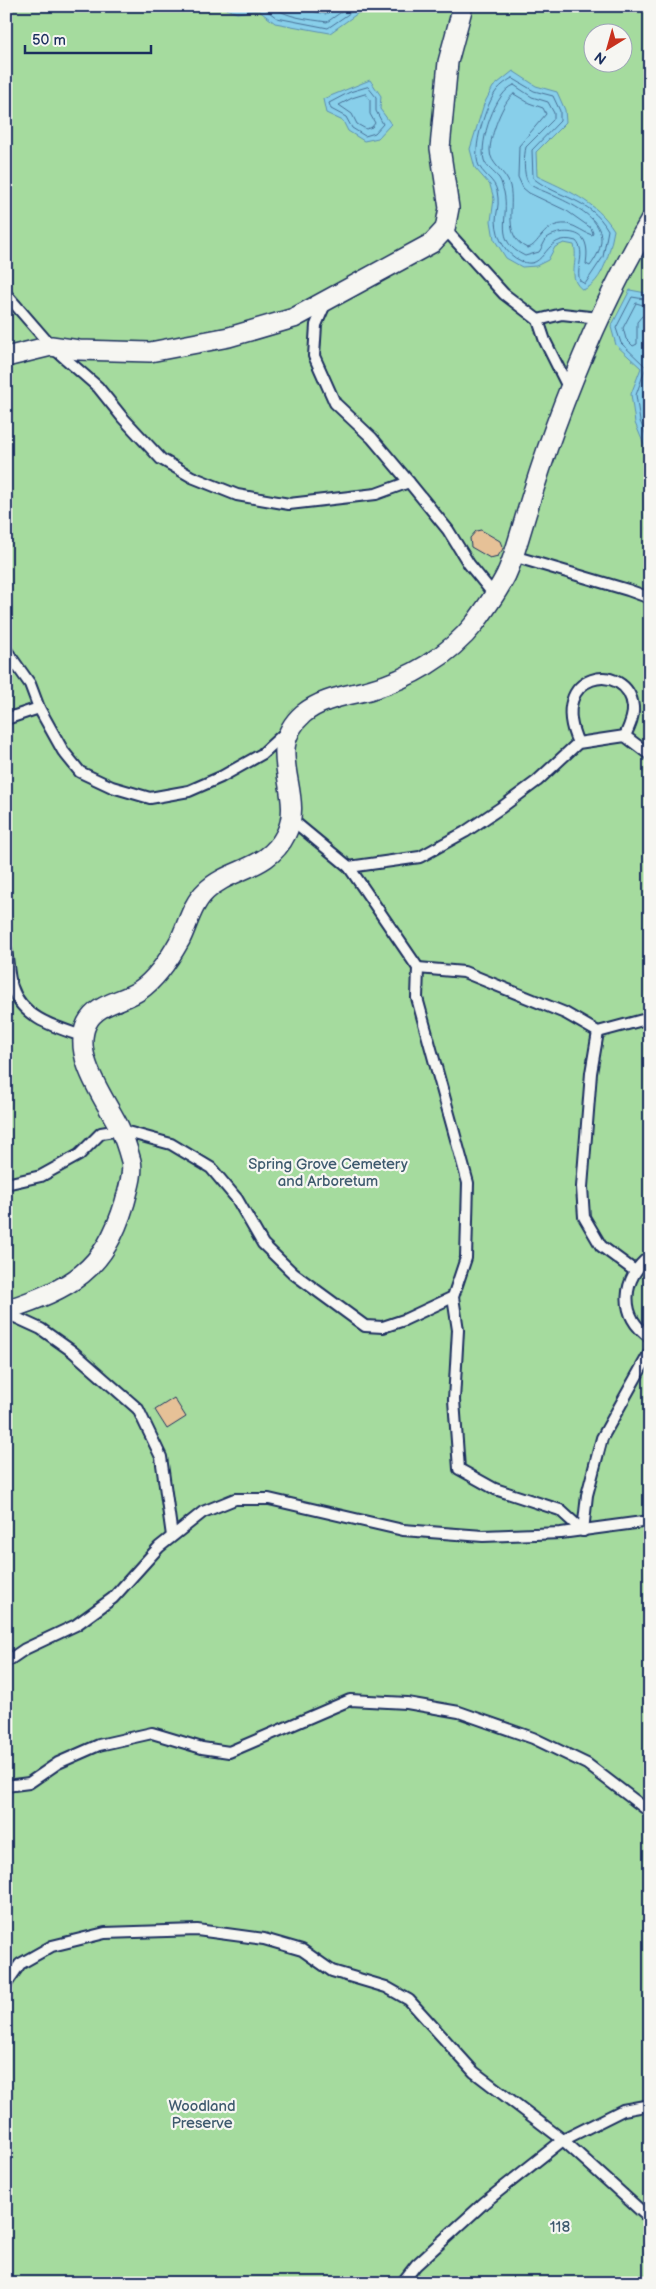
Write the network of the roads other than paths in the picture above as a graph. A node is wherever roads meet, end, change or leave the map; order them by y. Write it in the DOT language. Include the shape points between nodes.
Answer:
graph roads {
  1 [pos="463,6"];
  2 [pos="650,221"];
  3 [pos="445,229"];
  4 [pos="6,294"];
  5 [pos="326,301"];
  6 [pos="599,318"];
  7 [pos="538,320"];
  8 [pos="51,346"];
  9 [pos="6,357"];
  10 [pos="570,390"];
  11 [pos="409,482"];
  12 [pos="513,556"];
  13 [pos="495,596"];
  14 [pos="650,598"];
  15 [pos="6,650"];
  16 [pos="39,708"];
  17 [pos="6,719"];
  18 [pos="287,732"];
  19 [pos="625,736"];
  20 [pos="578,744"];
  21 [pos="650,755"];
  22 [pos="291,819"];
  23 [pos="349,867"];
  24 [pos="6,949"];
  25 [pos="418,968"];
  26 [pos="650,1018"];
  27 [pos="598,1032"];
  28 [pos="82,1036"];
  29 [pos="120,1130"];
  30 [pos="6,1184"];
  31 [pos="650,1256"];
  32 [pos="634,1271"];
  33 [pos="453,1297"];
  34 [pos="6,1311"];
  35 [pos="650,1337"];
  36 [pos="650,1352"];
  37 [pos="650,1521"];
  38 [pos="583,1530"];
  39 [pos="172,1536"];
  40 [pos="6,1662"];
  41 [pos="6,1786"];
  42 [pos="650,1812"];
  43 [pos="6,1984"];
  44 [pos="650,2105"];
  45 [pos="564,2140"];
  46 [pos="650,2219"];
  47 [pos="402,2283"];
  1 -- 3 [label="street" via="448,62 440,148 448,208"];
  2 -- 6 [label="street"];
  3 -- 5 [label="street" via="432,243"];
  3 -- 7 [label="lane" via="504,294"];
  4 -- 8 [label="lane"];
  5 -- 8 [label="street" via="294,318 229,337 150,352"];
  5 -- 11 [label="lane" via="316,325 314,356 335,403 372,438"];
  6 -- 7 [label="lane" via="562,314"];
  6 -- 10 [label="street"];
  7 -- 10 [label="lane"];
  8 -- 9 [label="street"];
  8 -- 11 [label="lane" via="98,387 161,459 192,477 237,495 289,504 376,494"];
  10 -- 12 [label="street"];
  11 -- 13 [label="lane"];
  12 -- 13 [label="street"];
  12 -- 14 [label="lane"];
  13 -- 18 [label="street" via="460,642 438,658 402,678 330,698 304,712"];
  15 -- 16 [label="lane" via="30,684"];
  16 -- 17 [label="lane"];
  16 -- 18 [label="lane" via="63,751 80,772 112,788 150,798 189,791 221,777 262,754"];
  18 -- 22 [label="street" via="284,760"];
  19 -- 20 [label="lane"];
  19 -- 20 [label="lane" via="633,707 628,692 607,678 594,678 574,693 570,704 570,718"];
  19 -- 21 [label="lane"];
  20 -- 23 [label="lane" via="556,766 516,796 465,832 420,857"];
  22 -- 23 [label="lane"];
  22 -- 28 [label="street" via="286,835 274,851 255,866 206,891 163,967 141,990 98,1010 88,1019"];
  23 -- 25 [label="lane"];
  24 -- 28 [label="lane" via="12,987 20,1003 37,1019"];
  25 -- 27 [label="lane" via="464,972 565,1013"];
  25 -- 33 [label="lane" via="417,998 468,1183 466,1258"];
  26 -- 27 [label="lane"];
  27 -- 32 [label="lane" via="591,1073 582,1187 584,1218 601,1246"];
  28 -- 29 [label="street" via="92,1080"];
  29 -- 30 [label="lane" via="101,1133 79,1155 41,1176"];
  29 -- 33 [label="lane" via="171,1144 212,1168 237,1199 262,1244 294,1274 365,1326 383,1327"];
  29 -- 34 [label="street" via="133,1166 119,1222 105,1250 83,1275 51,1295"];
  31 -- 32 [label="lane"];
  32 -- 35 [label="lane" via="626,1293 627,1308 633,1322"];
  33 -- 38 [label="lane" via="458,1330 454,1400 459,1469 495,1489 560,1510"];
  34 -- 39 [label="lane" via="41,1329 72,1351 138,1409 161,1457"];
  36 -- 38 [label="lane" via="602,1438 587,1495"];
  37 -- 38 [label="lane"];
  38 -- 39 [label="lane" via="560,1534 483,1536 403,1530 270,1499 235,1498 203,1512"];
  39 -- 40 [label="lane" via="112,1598 76,1625 25,1649"];
  41 -- 42 [label="lane" via="29,1783 58,1764 99,1745 152,1733 202,1748 230,1752 350,1700 407,1703 459,1712 533,1738 587,1764"];
  43 -- 45 [label="lane" via="20,1964 52,1946 104,1933 197,1930 264,1939 302,1950 332,1970 386,1987 409,2000 474,2072"];
  44 -- 45 [label="lane" via="623,2110"];
  45 -- 46 [label="lane"];
  45 -- 47 [label="lane" via="485,2202 416,2264"];
}
